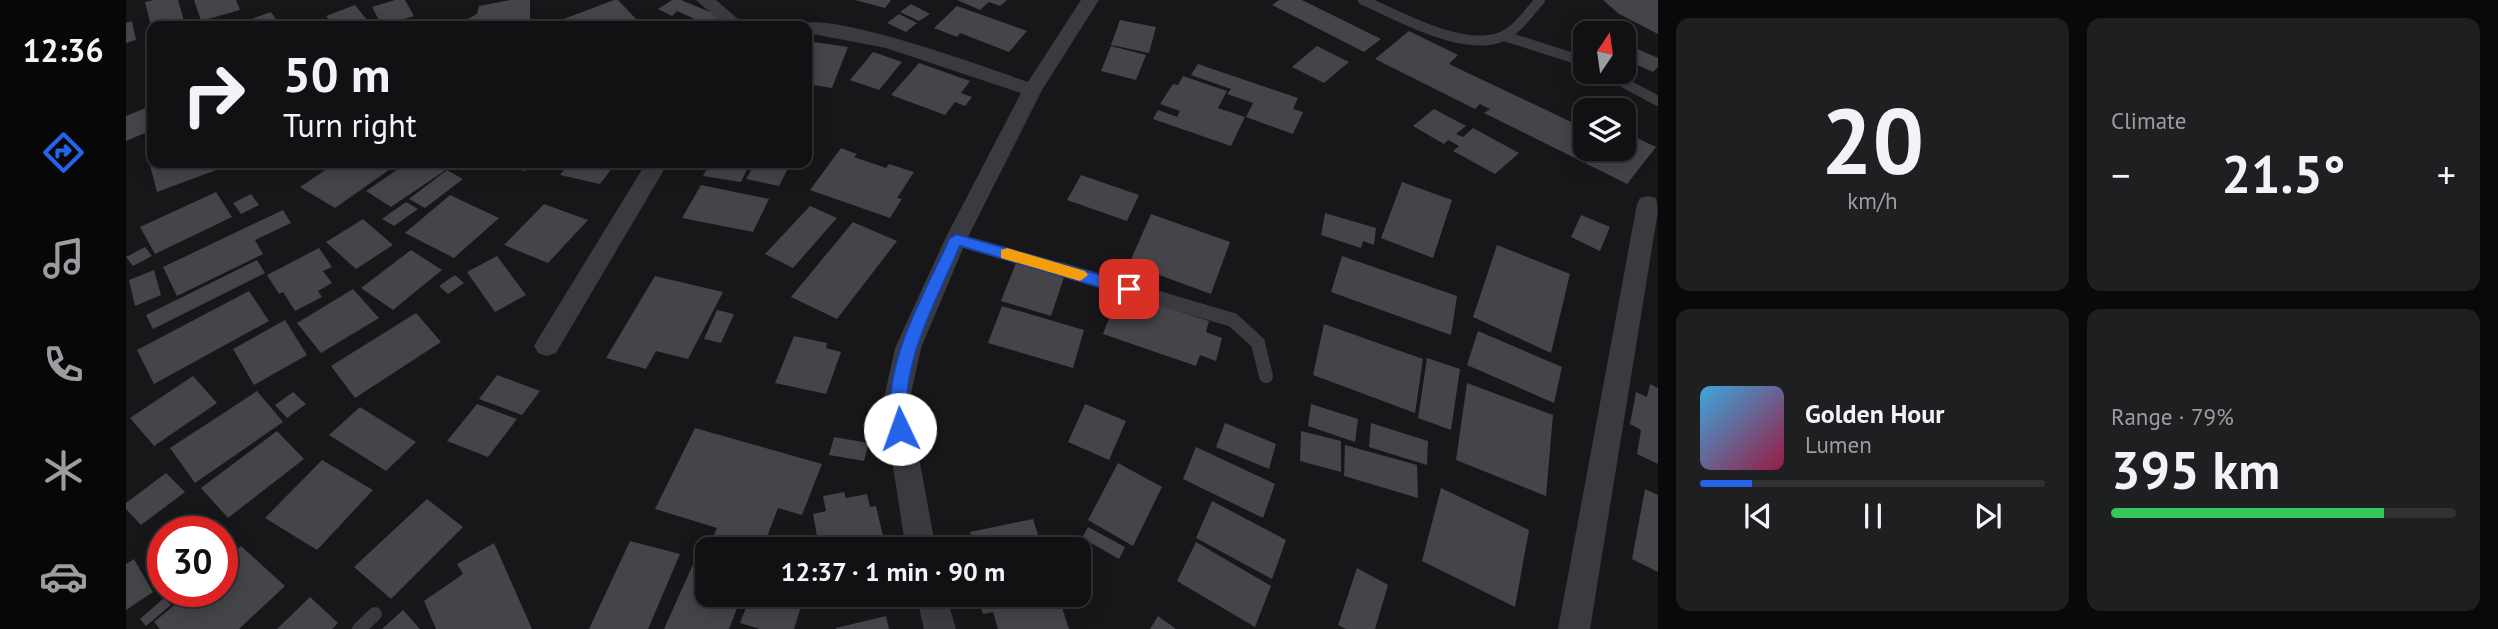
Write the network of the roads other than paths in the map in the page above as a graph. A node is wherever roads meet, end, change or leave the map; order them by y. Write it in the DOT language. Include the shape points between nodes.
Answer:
graph roads {
  1 [pos="705,0"];
  2 [pos="1090,0"];
  3 [pos="1363,0"];
  4 [pos="1540,0"];
  5 [pos="728,21"];
  6 [pos="812,28"];
  7 [pos="1504,36"];
  8 [pos="1573,58"];
  9 [pos="1626,84"];
  10 [pos="1032,90"];
  11 [pos="1658,101"];
  12 [pos="654,168"];
  13 [pos="1653,200"];
  14 [pos="956,239"];
  15 [pos="547,346"];
  16 [pos="1266,376"];
  17 [pos="919,537"];
  18 [pos="934,607"];
  19 [pos="375,614"];
  20 [pos="359,629"];
  21 [pos="940,629"];
  22 [pos="1574,629"];
  1 -- 5 [label="street"];
  2 -- 10 [label="street"];
  3 -- 7 [label="lane" via="1462,38 1487,41"];
  4 -- 7 [label="lane"];
  6 -- 10 [label="street" via="876,38"];
  7 -- 8 [label="lane"];
  9 -- 11 [label="lane"];
  10 -- 14 [label="street"];
  12 -- 15 [label="street"];
  13 -- 22 [label="street"];
  14 -- 16 [label="lane" via="1233,320 1257,339 1265,355"];
  14 -- 17 [label="street" via="908,348 896,404"];
  18 -- 21 [label="street"];
  19 -- 20 [label="lane"];
}
